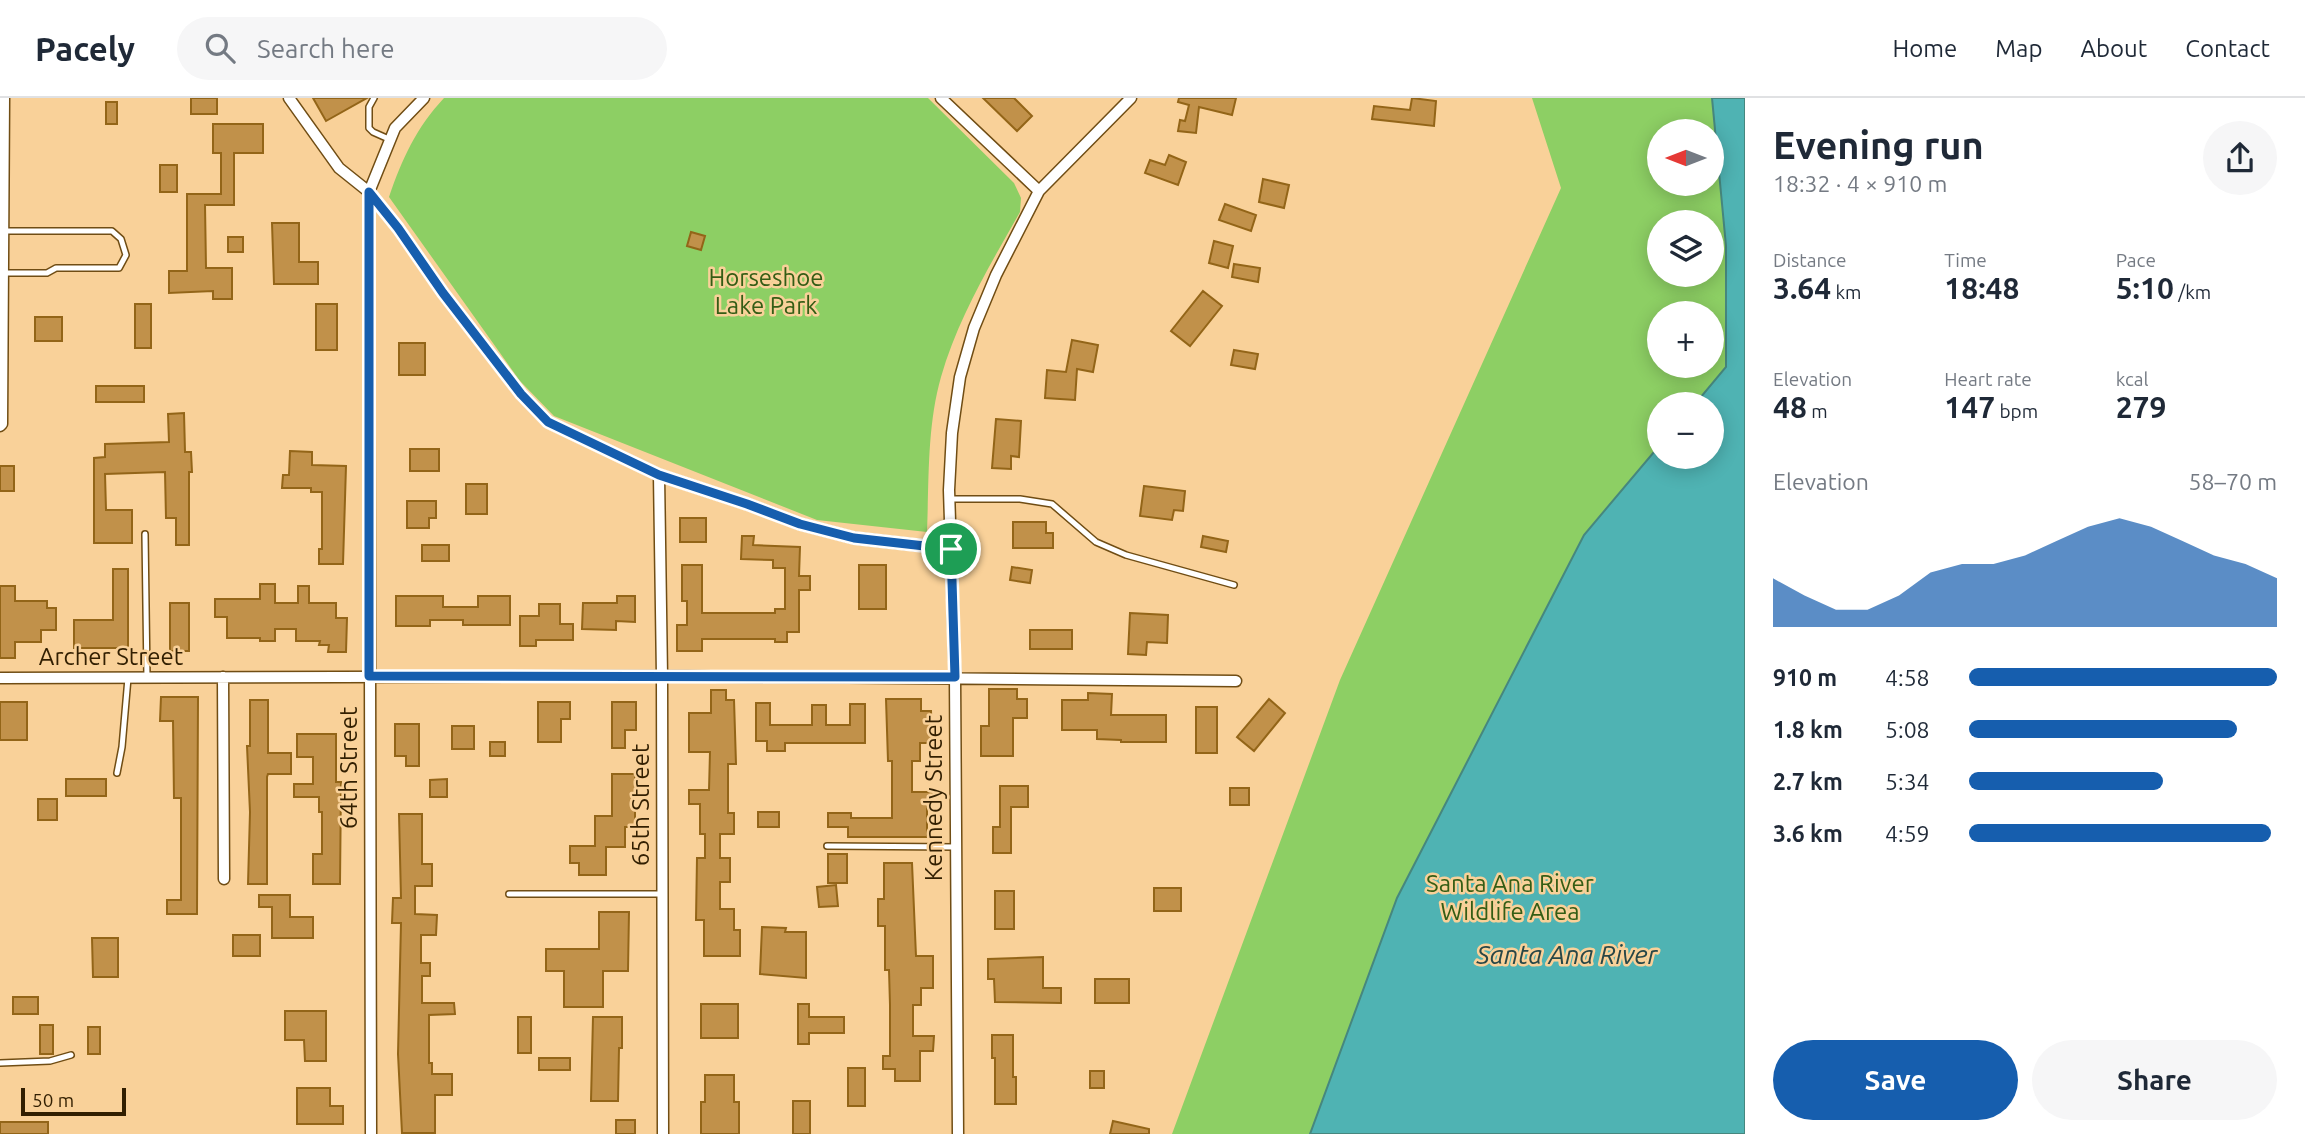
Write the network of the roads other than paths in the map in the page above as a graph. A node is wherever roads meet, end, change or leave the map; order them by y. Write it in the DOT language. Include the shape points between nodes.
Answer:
graph roads {
  1 [pos="4,98"];
  2 [pos="289,98"];
  3 [pos="374,98"];
  4 [pos="424,98"];
  5 [pos="941,98"];
  6 [pos="1131,98"];
  7 [pos="391,140"];
  8 [pos="1039,191"];
  9 [pos="369,192"];
  10 [pos="4,231"];
  11 [pos="3,273"];
  12 [pos="0,426"];
  13 [pos="659,475"];
  14 [pos="949,499"];
  15 [pos="145,534"];
  16 [pos="951,549"];
  17 [pos="1234,586"];
  18 [pos="369,676"];
  19 [pos="662,676"];
  20 [pos="223,677"];
  21 [pos="955,677"];
  22 [pos="0,678"];
  23 [pos="128,678"];
  24 [pos="147,678"];
  25 [pos="1236,681"];
  26 [pos="117,773"];
  27 [pos="827,846"];
  28 [pos="956,847"];
  29 [pos="224,879"];
  30 [pos="509,894"];
  31 [pos="663,894"];
  32 [pos="71,1055"];
  33 [pos="0,1063"];
  34 [pos="371,1134"];
  35 [pos="663,1134"];
  36 [pos="958,1134"];
  1 -- 10 [label="street"];
  2 -- 9 [label="street" via="339,169"];
  3 -- 7 [label="lane" via="369,128"];
  4 -- 7 [label="street"];
  5 -- 8 [label="street"];
  6 -- 8 [label="street, Kennedy Street"];
  7 -- 9 [label="street"];
  8 -- 14 [label="street, Kennedy Street" via="974,328 960,377"];
  9 -- 13 [label="street" via="521,394 548,422"];
  9 -- 18 [label="street, 64th Street"];
  10 -- 11 [label="street"];
  10 -- 11 [label="lane" via="112,231 121,239 126,255 119,268"];
  11 -- 12 [label="street"];
  13 -- 16 [label="street" via="854,538"];
  13 -- 19 [label="street, 65th Street"];
  14 -- 16 [label="street, Kennedy Street"];
  14 -- 17 [label="lane" via="1052,504 1096,542"];
  15 -- 24 [label="lane"];
  16 -- 21 [label="street, Kennedy Street"];
  18 -- 19 [label="street, Archer Street"];
  18 -- 20 [label="street, Archer Street"];
  18 -- 34 [label="street, 64th Street"];
  19 -- 21 [label="street, Archer Street"];
  19 -- 31 [label="street, 65th Street"];
  20 -- 24 [label="street, Archer Street"];
  20 -- 29 [label="street"];
  21 -- 25 [label="street, Archer Street"];
  21 -- 28 [label="street, Kennedy Street"];
  22 -- 23 [label="street, Archer Street"];
  23 -- 24 [label="street, Archer Street"];
  23 -- 26 [label="lane"];
  27 -- 28 [label="lane"];
  28 -- 36 [label="street, Kennedy Street"];
  30 -- 31 [label="lane"];
  31 -- 35 [label="street, 65th Street"];
  32 -- 33 [label="lane" via="50,1061"];
}
